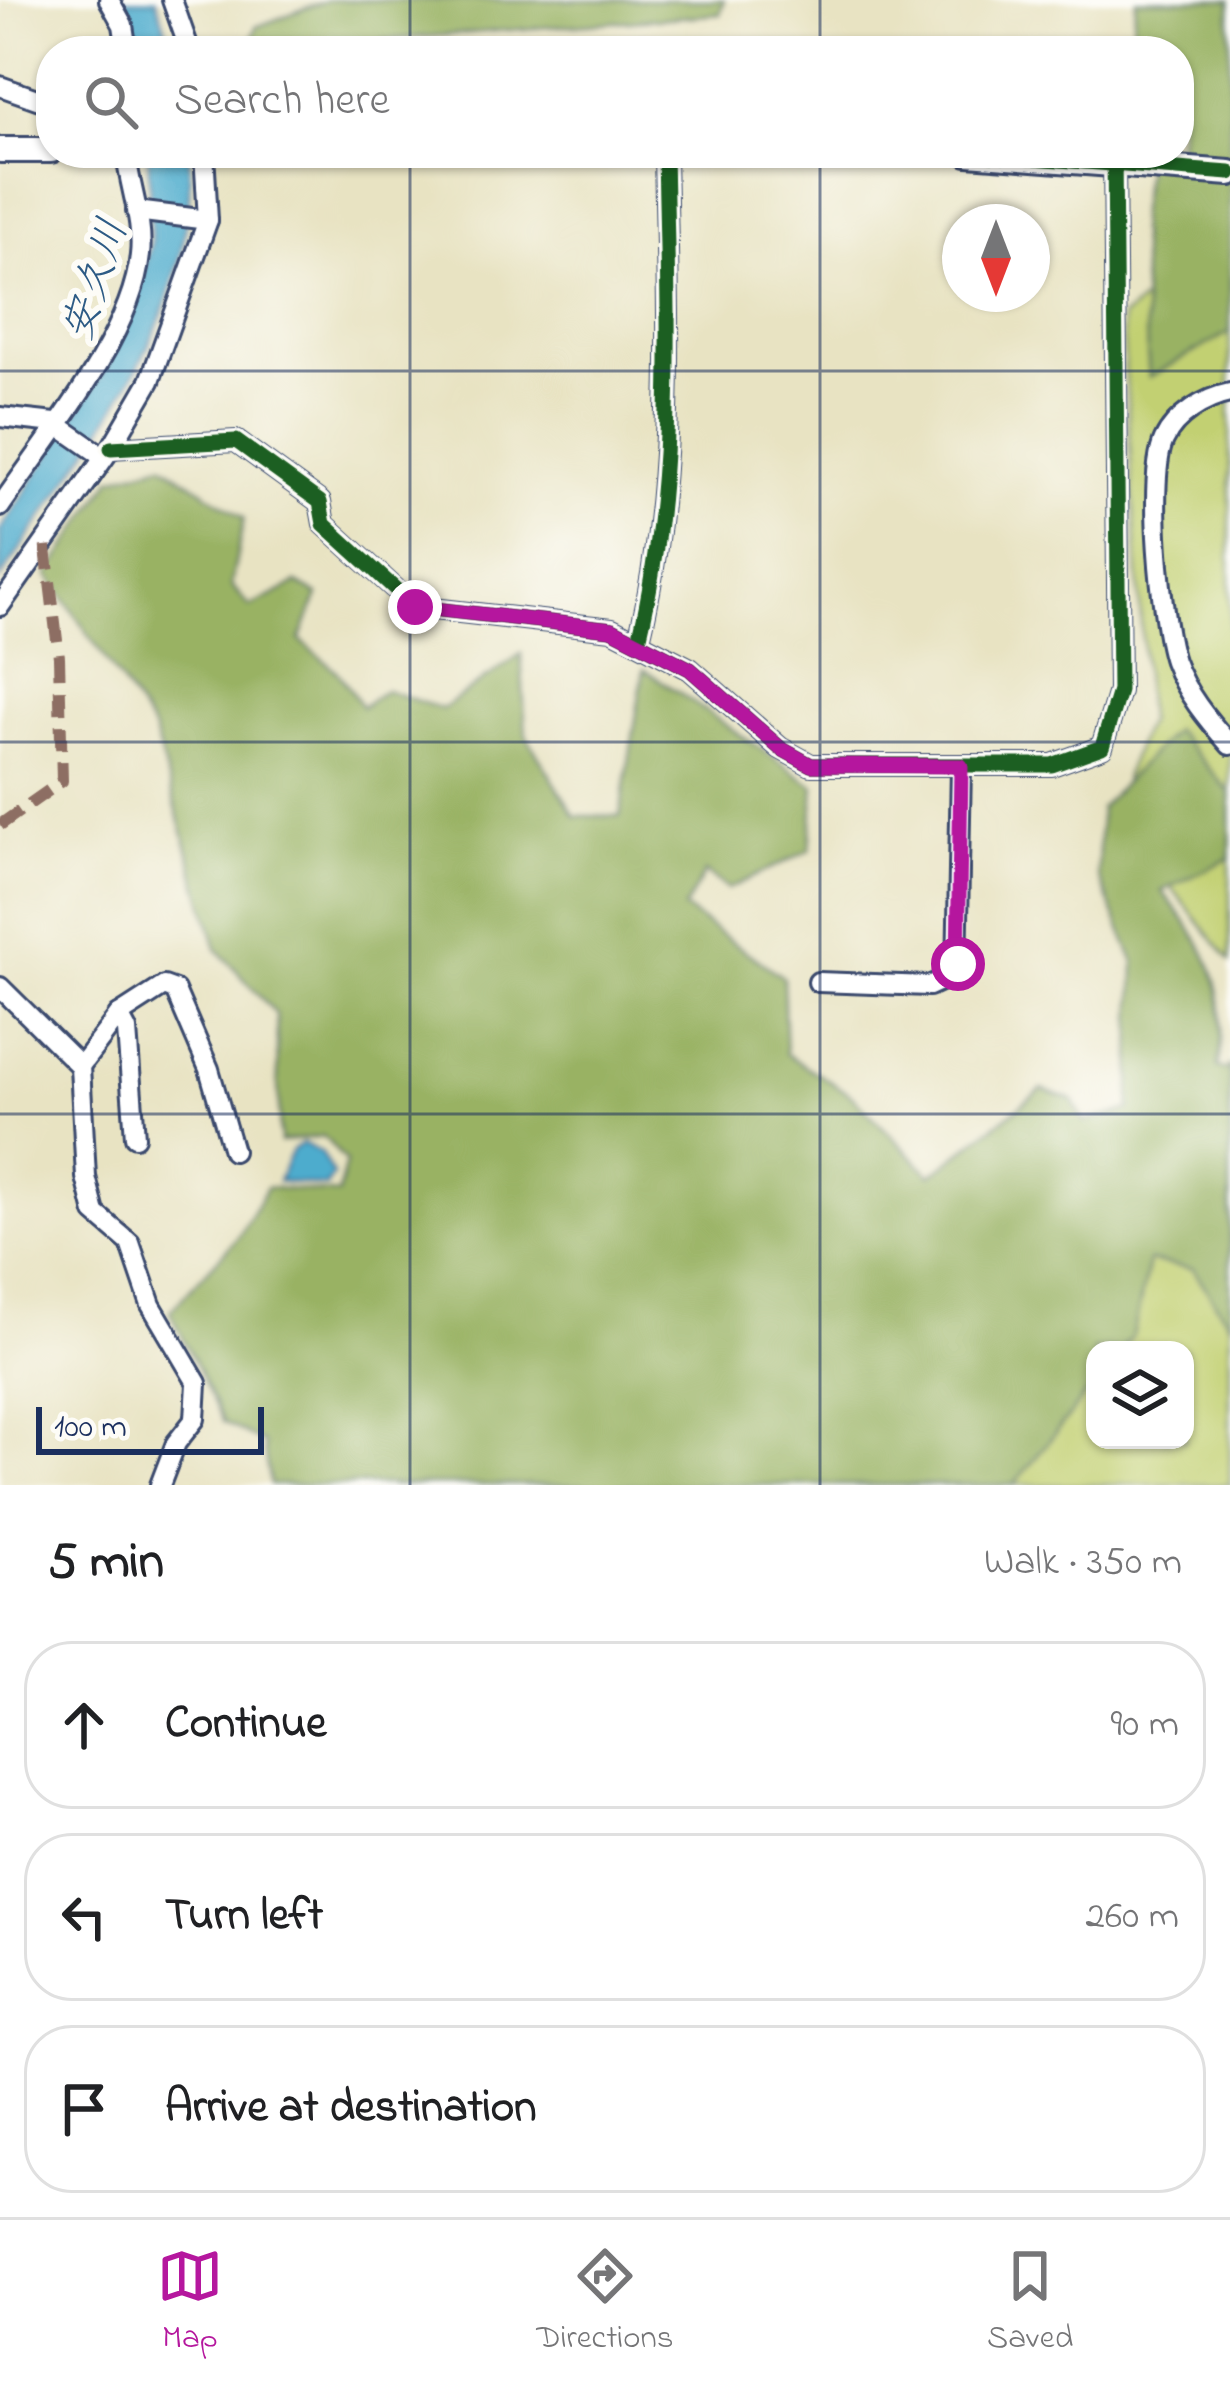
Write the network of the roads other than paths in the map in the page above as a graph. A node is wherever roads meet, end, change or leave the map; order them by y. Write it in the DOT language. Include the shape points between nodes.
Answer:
graph roads {
  1 [pos="109,0"];
  2 [pos="172,0"];
  3 [pos="125,36"];
  4 [pos="185,36"];
  5 [pos="0,86"];
  6 [pos="36,99"];
  7 [pos="0,150"];
  8 [pos="36,150"];
  9 [pos="127,168"];
  10 [pos="204,168"];
  11 [pos="665,168"];
  12 [pos="1114,168"];
  13 [pos="1191,168"];
  14 [pos="1230,173"];
  15 [pos="139,211"];
  16 [pos="205,219"];
  17 [pos="1230,393"];
  18 [pos="0,417"];
  19 [pos="55,423"];
  20 [pos="107,452"];
  21 [pos="0,507"];
  22 [pos="0,605"];
  23 [pos="639,640"];
  24 [pos="1230,745"];
  25 [pos="961,766"];
  26 [pos="818,982"];
  27 [pos="0,987"];
  28 [pos="119,1015"];
  29 [pos="80,1066"];
  30 [pos="135,1138"];
  31 [pos="233,1150"];
  32 [pos="160,1485"];
  1 -- 3 [label="street"];
  2 -- 4 [label="street"];
  5 -- 6 [label="street"];
  7 -- 8 [label="main road"];
  9 -- 15 [label="street"];
  10 -- 16 [label="street"];
  11 -- 23 [label="street" via="670,409 662,524"];
  12 -- 25 [label="street" via="1113,725 1102,747 1052,765"];
  13 -- 14 [label="main road"];
  15 -- 16 [label="street"];
  15 -- 19 [label="street" via="133,282 109,341"];
  16 -- 20 [label="street" via="171,333"];
  17 -- 24 [label="street" via="1177,423 1157,469 1173,658 1196,707"];
  18 -- 19 [label="street"];
  19 -- 20 [label="street"];
  19 -- 21 [label="street"];
  20 -- 22 [label="street"];
  20 -- 23 [label="street" via="236,441 320,502 324,524 415,607 612,629"];
  23 -- 25 [label="street" via="690,669 811,765"];
  25 -- 26 [label="street" via="957,973 929,986"];
  27 -- 29 [label="street"];
  28 -- 29 [label="street"];
  28 -- 30 [label="street"];
  28 -- 31 [label="street" via="164,986 175,990"];
  29 -- 32 [label="street" via="95,1213 130,1243 151,1305 197,1383 195,1419"];
}
